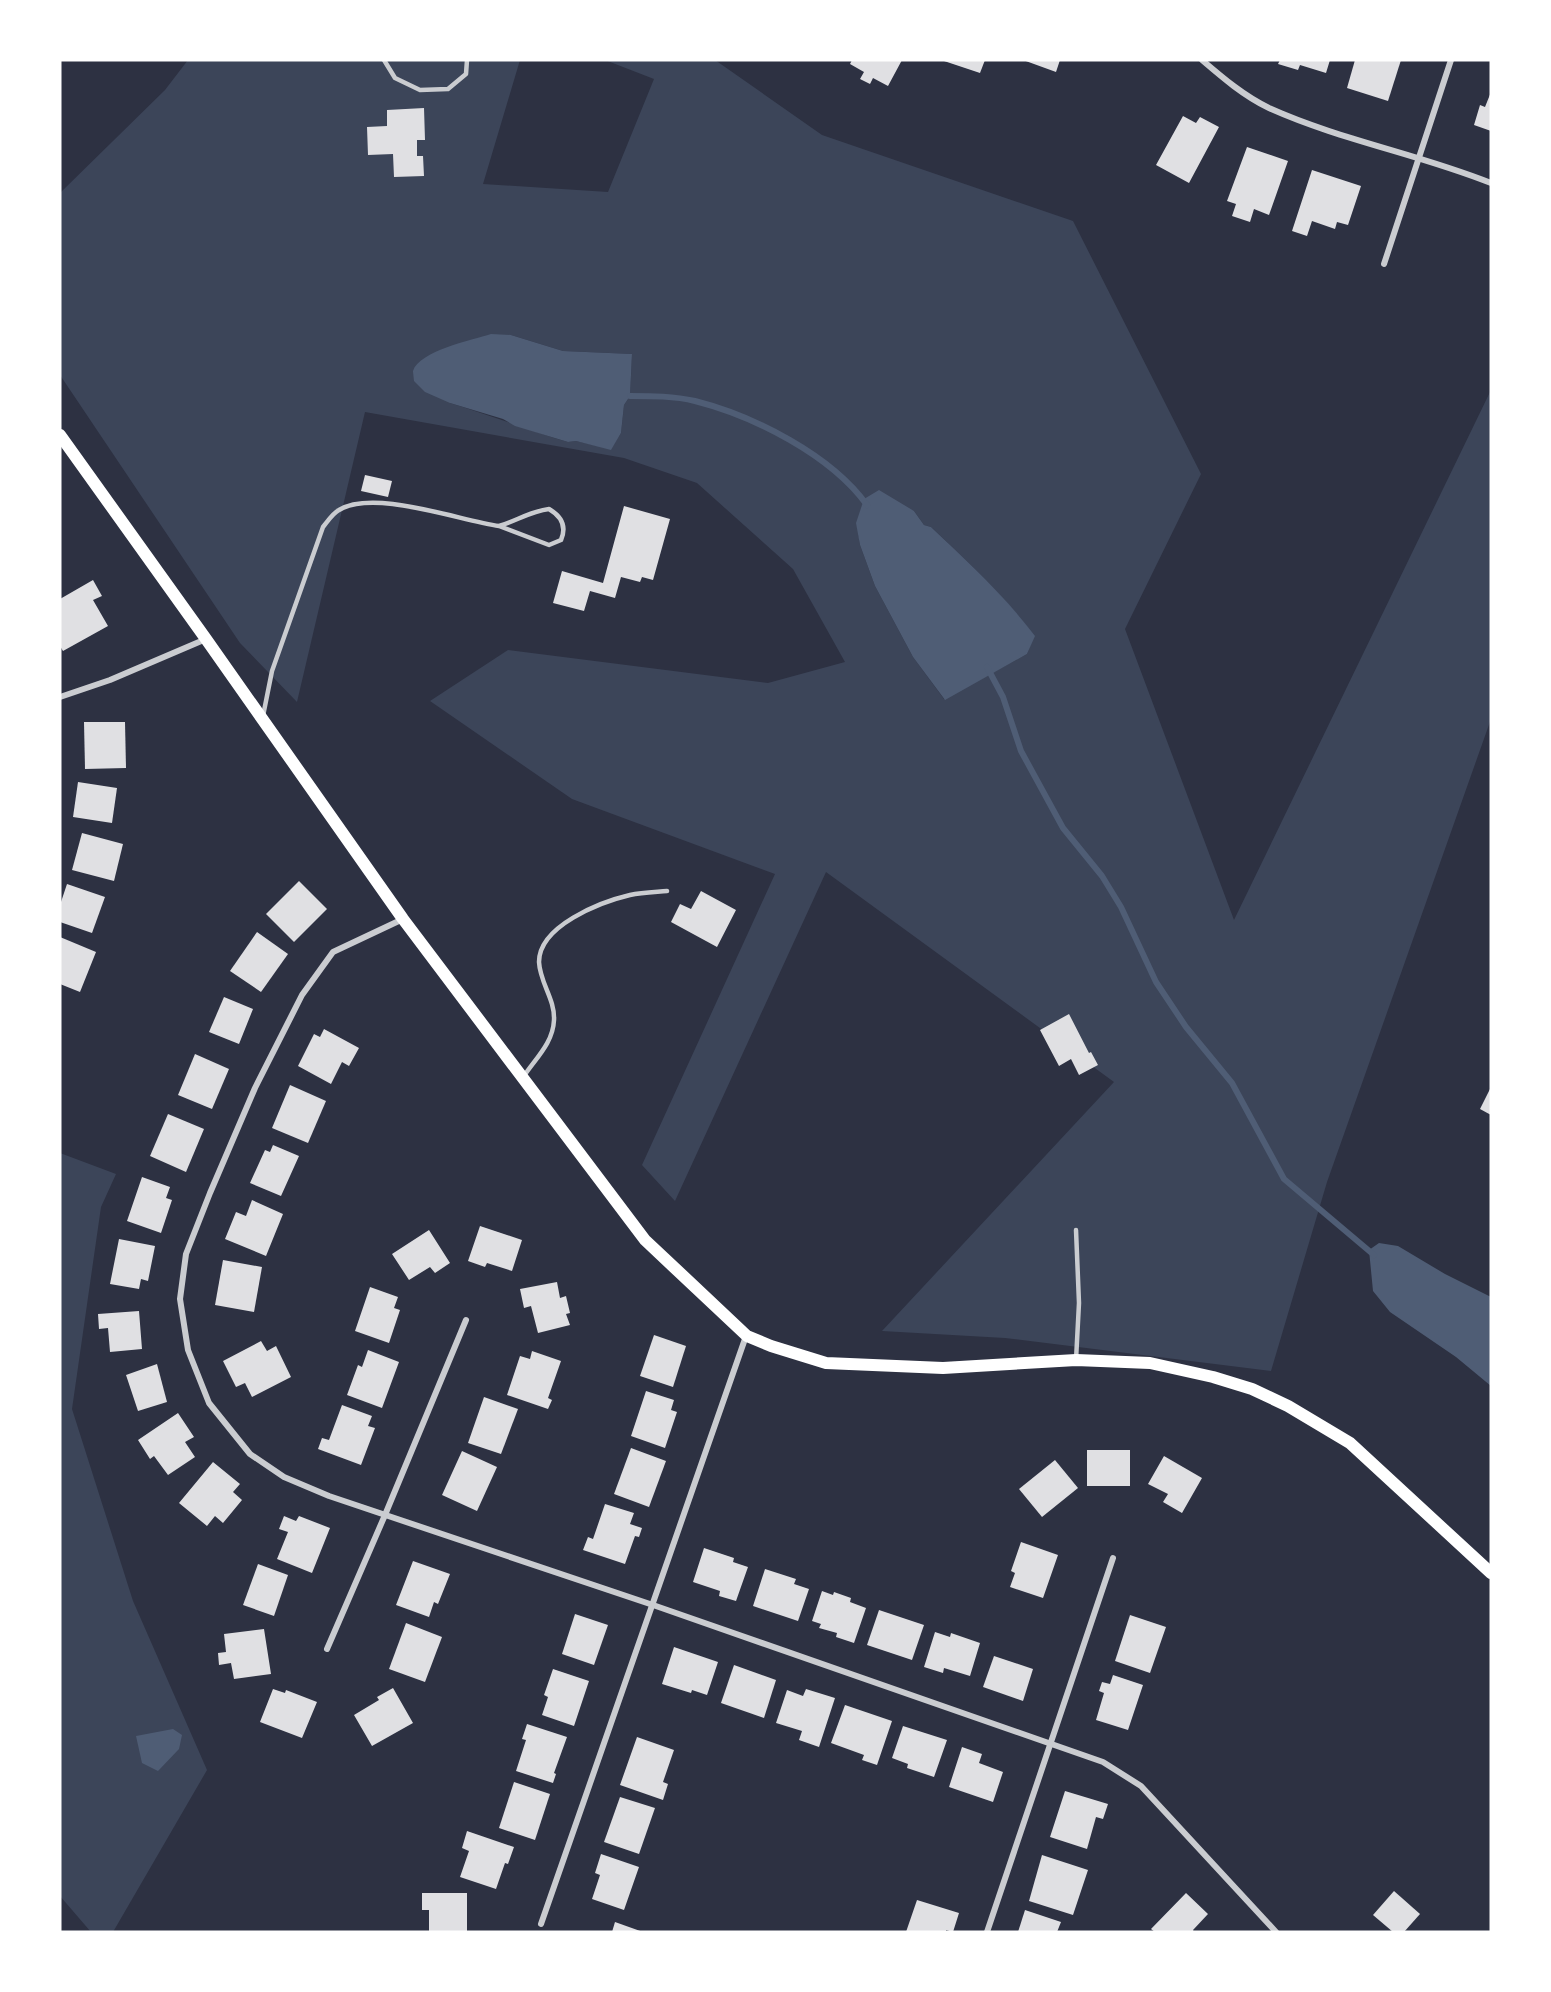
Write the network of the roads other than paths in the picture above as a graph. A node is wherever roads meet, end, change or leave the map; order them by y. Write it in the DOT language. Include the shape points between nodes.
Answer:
graph roads {
  1 [pos="384,60"];
  2 [pos="467,60"];
  3 [pos="1202,60"];
  4 [pos="1450,60"];
  5 [pos="1419,158"];
  6 [pos="1491,183"];
  7 [pos="1384,264"];
  8 [pos="60,435"];
  9 [pos="499,526"];
  10 [pos="206,639"];
  11 [pos="60,697"];
  12 [pos="262,718"];
  13 [pos="667,891"];
  14 [pos="403,919"];
  15 [pos="523,1078"];
  16 [pos="1076,1230"];
  17 [pos="466,1320"];
  18 [pos="747,1336"];
  19 [pos="1076,1360"];
  20 [pos="385,1515"];
  21 [pos="1113,1558"];
  22 [pos="1491,1573"];
  23 [pos="653,1605"];
  24 [pos="327,1649"];
  25 [pos="1051,1744"];
  26 [pos="541,1924"];
  27 [pos="987,1932"];
  28 [pos="1276,1932"];
  1 -- 2 [label="lane" via="395,78 420,90 448,89 466,74"];
  3 -- 5 [label="street" via="1232,86 1268,108"];
  4 -- 5 [label="street"];
  5 -- 6 [label="street"];
  5 -- 7 [label="street"];
  8 -- 10 [label="main road"];
  9 -- 9 [label="lane" via="535,510 549,509 561,519 564,529 561,540 549,545"];
  9 -- 12 [label="lane" via="381,502 359,503 338,510 323,527 272,671"];
  10 -- 11 [label="street"];
  10 -- 12 [label="main road"];
  12 -- 14 [label="main road"];
  13 -- 15 [label="lane" via="631,895 599,905 567,921 548,938 539,960 554,1021 545,1051"];
  14 -- 15 [label="main road"];
  14 -- 20 [label="street" via="333,952 302,995 255,1088 210,1193 186,1254 180,1299 188,1350 208,1403 250,1454 284,1477"];
  15 -- 18 [label="main road" via="645,1240"];
  16 -- 19 [label="lane"];
  17 -- 20 [label="street"];
  18 -- 19 [label="main road" via="826,1363 943,1368"];
  18 -- 23 [label="street"];
  19 -- 22 [label="main road" via="1150,1363 1252,1389 1288,1406 1350,1443"];
  20 -- 23 [label="street"];
  20 -- 24 [label="street"];
  21 -- 25 [label="street"];
  23 -- 25 [label="street"];
  23 -- 26 [label="street"];
  25 -- 27 [label="street"];
  25 -- 28 [label="street" via="1103,1762 1141,1786"];
}
